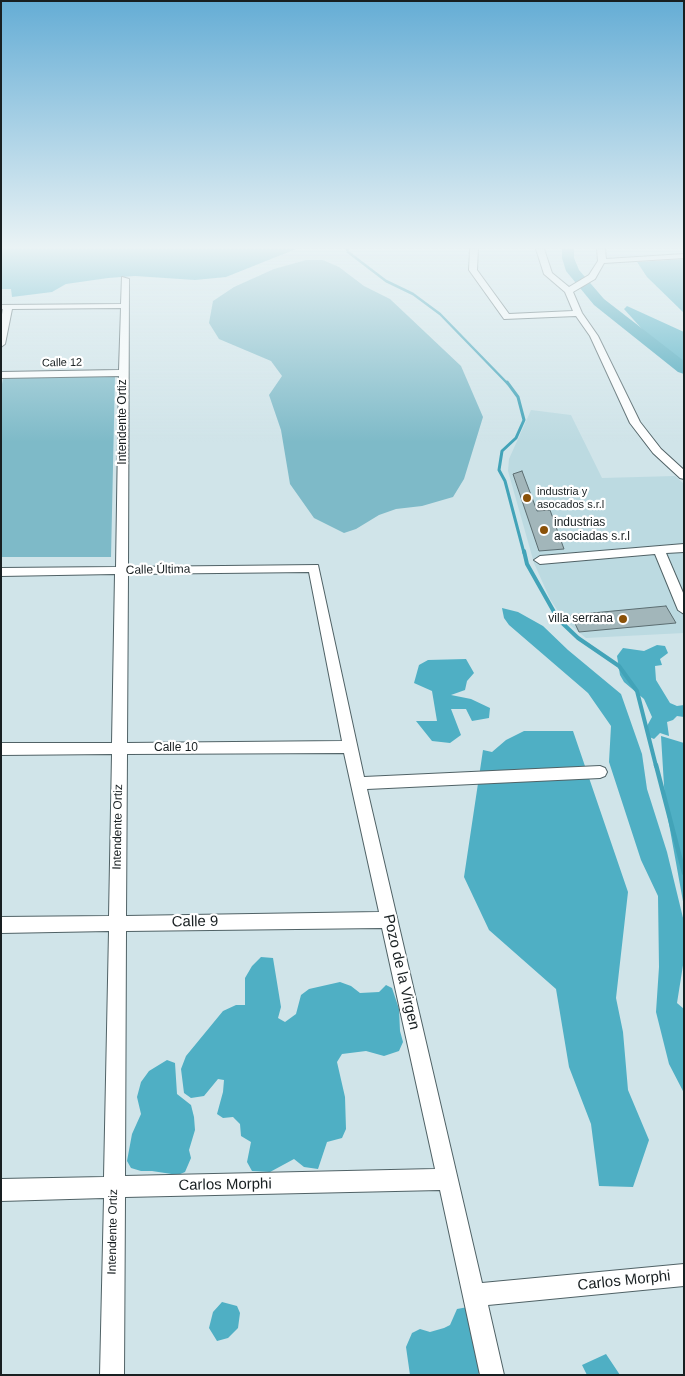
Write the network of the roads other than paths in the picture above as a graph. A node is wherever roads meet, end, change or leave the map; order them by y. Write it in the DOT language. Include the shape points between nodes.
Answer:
graph roads {
  1 [pos="4,313"];
  2 [pos="124,313"];
  3 [pos="504,313"];
  4 [pos="574,313"];
  5 [pos="578,313"];
  6 [pos="1,344"];
  7 [pos="123,373"];
  8 [pos="1,375"];
  9 [pos="684,476"];
  10 [pos="684,548"];
  11 [pos="659,550"];
  12 [pos="540,560"];
  13 [pos="314,568"];
  14 [pos="122,570"];
  15 [pos="1,572"];
  16 [pos="684,610"];
  17 [pos="350,747"];
  18 [pos="119,748"];
  19 [pos="1,749"];
  20 [pos="600,772"];
  21 [pos="358,783"];
  22 [pos="390,920"];
  23 [pos="117,924"];
  24 [pos="1,926"];
  25 [pos="449,1179"];
  26 [pos="114,1187"];
  27 [pos="1,1190"];
  28 [pos="684,1275"];
  29 [pos="475,1295"];
  30 [pos="112,1375"];
  31 [pos="492,1375"];
  1 -- 6 [label="street"];
  2 -- 7 [label="street, Intendente Ortiz"];
  3 -- 4 [label="street" via="507,317"];
  5 -- 9 [label="street" via="594,336 636,423 657,451"];
  7 -- 8 [label="street, Calle 12"];
  7 -- 14 [label="street, Intendente Ortiz"];
  10 -- 11 [label="street"];
  11 -- 12 [label="street"];
  11 -- 16 [label="street"];
  13 -- 14 [label="street, Calle Última"];
  13 -- 17 [label="street, Pozo de la Virgen"];
  14 -- 15 [label="street, Calle Última"];
  14 -- 18 [label="street, Intendente Ortiz"];
  17 -- 18 [label="street, Calle 10"];
  17 -- 21 [label="street, Pozo de la Virgen"];
  18 -- 19 [label="street, Calle 10"];
  18 -- 23 [label="street, Intendente Ortiz"];
  20 -- 21 [label="street"];
  21 -- 22 [label="street, Pozo de la Virgen"];
  22 -- 23 [label="street, Calle 9"];
  22 -- 25 [label="street, Pozo de la Virgen"];
  23 -- 24 [label="street, Calle 9"];
  23 -- 26 [label="street, Intendente Ortiz"];
  25 -- 26 [label="street, Carlos Morphi"];
  25 -- 29 [label="street, Pozo de la Virgen"];
  26 -- 27 [label="street, Carlos Morphi"];
  26 -- 30 [label="street, Intendente Ortiz"];
  28 -- 29 [label="street, Carlos Morphi"];
  29 -- 31 [label="street, Pozo de la Virgen"];
}
